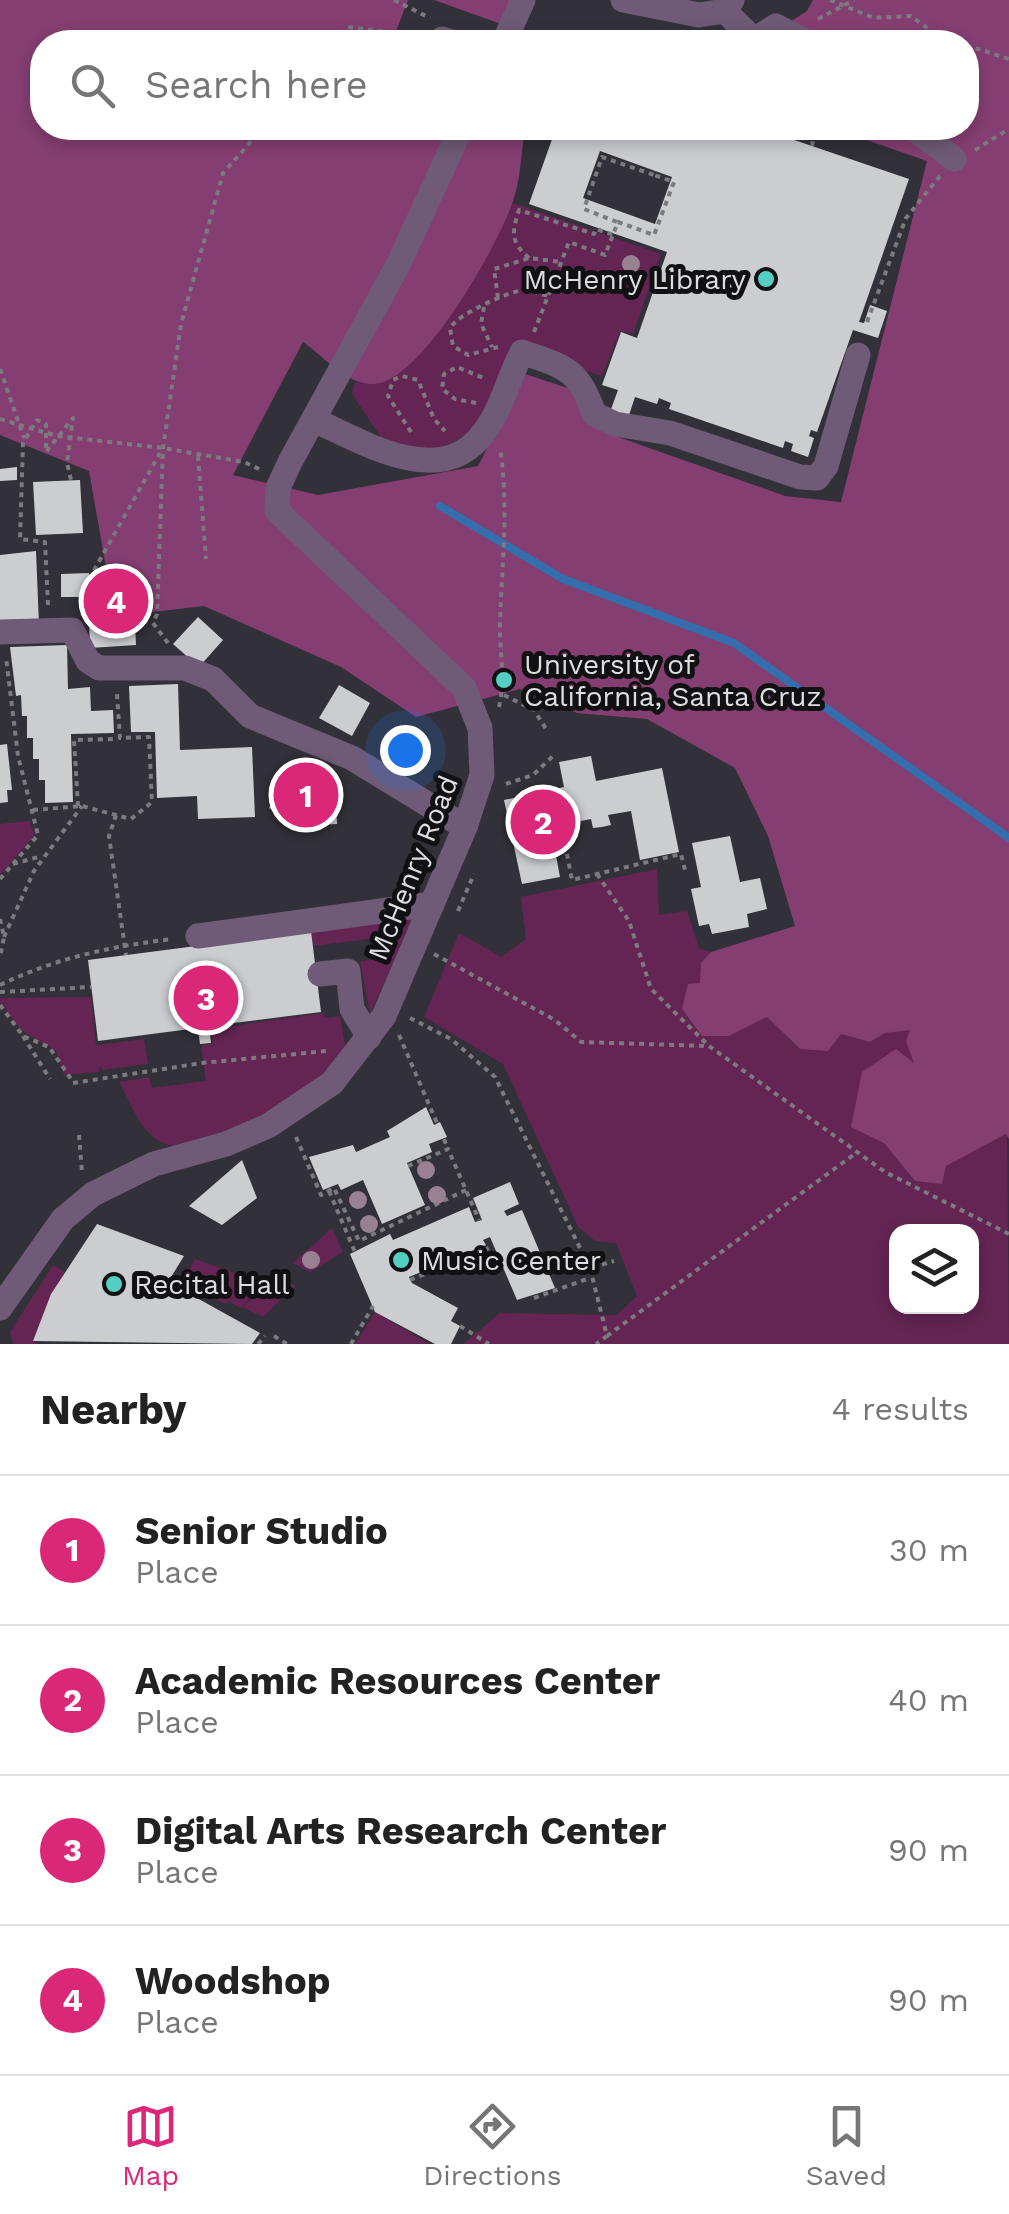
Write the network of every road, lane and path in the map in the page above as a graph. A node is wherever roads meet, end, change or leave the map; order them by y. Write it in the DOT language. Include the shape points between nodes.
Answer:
graph roads {
  1 [pos="394,0"];
  2 [pos="524,0"];
  3 [pos="623,0"];
  4 [pos="830,0"];
  5 [pos="854,0"];
  6 [pos="728,6"];
  7 [pos="345,30"];
  8 [pos="369,30"];
  9 [pos="439,30"];
  10 [pos="510,30"];
  11 [pos="746,30"];
  12 [pos="809,30"];
  13 [pos="930,30"];
  14 [pos="979,49"];
  15 [pos="1009,58"];
  16 [pos="1009,130"];
  17 [pos="253,140"];
  18 [pos="456,140"];
  19 [pos="813,140"];
  20 [pos="929,140"];
  21 [pos="812,146"];
  22 [pos="954,159"];
  23 [pos="618,222"];
  24 [pos="614,235"];
  25 [pos="529,258"];
  26 [pos="562,262"];
  27 [pos="550,296"];
  28 [pos="498,298"];
  29 [pos="484,307"];
  30 [pos="867,322"];
  31 [pos="538,330"];
  32 [pos="511,345"];
  33 [pos="492,347"];
  34 [pos="858,355"];
  35 [pos="0,369"];
  36 [pos="508,380"];
  37 [pos="482,404"];
  38 [pos="0,419"];
  39 [pos="314,420"];
  40 [pos="16,423"];
  41 [pos="29,427"];
  42 [pos="46,430"];
  43 [pos="449,435"];
  44 [pos="58,436"];
  45 [pos="498,436"];
  46 [pos="24,438"];
  47 [pos="70,438"];
  48 [pos="412,443"];
  49 [pos="162,448"];
  50 [pos="198,456"];
  51 [pos="71,480"];
  52 [pos="281,480"];
  53 [pos="206,559"];
  54 [pos="47,588"];
  55 [pos="38,589"];
  56 [pos="60,630"];
  57 [pos="2,632"];
  58 [pos="185,668"];
  59 [pos="114,670"];
  60 [pos="502,695"];
  61 [pos="498,711"];
  62 [pos="548,732"];
  63 [pos="120,738"];
  64 [pos="80,806"];
  65 [pos="34,810"];
  66 [pos="116,815"];
  67 [pos="465,827"];
  68 [pos="565,844"];
  69 [pos="46,854"];
  70 [pos="13,864"];
  71 [pos="597,874"];
  72 [pos="686,874"];
  73 [pos="0,880"];
  74 [pos="432,904"];
  75 [pos="0,919"];
  76 [pos="198,936"];
  77 [pos="4,938"];
  78 [pos="432,953"];
  79 [pos="126,956"];
  80 [pos="0,958"];
  81 [pos="320,974"];
  82 [pos="92,987"];
  83 [pos="0,988"];
  84 [pos="0,1005"];
  85 [pos="384,1023"];
  86 [pos="23,1036"];
  87 [pos="710,1046"];
  88 [pos="332,1050"];
  89 [pos="50,1079"];
  90 [pos="437,1123"];
  91 [pos="295,1132"];
  92 [pos="78,1135"];
  93 [pos="444,1139"];
  94 [pos="448,1149"];
  95 [pos="856,1153"];
  96 [pos="408,1166"];
  97 [pos="82,1181"];
  98 [pos="466,1190"];
  99 [pos="329,1191"];
  100 [pos="479,1220"];
  101 [pos="1009,1234"];
  102 [pos="494,1246"];
  103 [pos="355,1252"];
  104 [pos="477,1252"];
  105 [pos="614,1261"];
  106 [pos="503,1266"];
  107 [pos="590,1268"];
  108 [pos="592,1278"];
  109 [pos="410,1280"];
  110 [pos="534,1298"];
  111 [pos="372,1306"];
  112 [pos="0,1308"];
  113 [pos="460,1326"];
  114 [pos="264,1336"];
  115 [pos="274,1336"];
  116 [pos="607,1336"];
  117 [pos="258,1344"];
  118 [pos="288,1344"];
  119 [pos="352,1344"];
  120 [pos="488,1344"];
  121 [pos="596,1344"];
  1 -- 9 [label="path" via="427,13"];
  2 -- 10 [label="lane"];
  3 -- 6 [label="lane" via="699,15"];
  4 -- 13 [label="path" via="874,18 911,16"];
  5 -- 12 [label="path"];
  6 -- 11 [label="lane"];
  7 -- 8 [label="path"];
  14 -- 15 [label="path"];
  16 -- 22 [label="path"];
  17 -- 49 [label="path" via="224,174 182,324"];
  18 -- 39 [label="lane"];
  19 -- 21 [label="path"];
  20 -- 22 [label="lane"];
  22 -- 30 [label="path" via="906,218"];
  23 -- 23 [label="path" via="654,235 674,182 602,158 584,209"];
  23 -- 24 [label="path"];
  24 -- 25 [label="path" via="519,210 512,232"];
  24 -- 26 [label="path" via="605,254 569,242"];
  25 -- 26 [label="path"];
  25 -- 28 [label="path" via="494,268"];
  26 -- 27 [label="path"];
  27 -- 28 [label="path" via="526,290"];
  27 -- 31 [label="path"];
  28 -- 29 [label="path"];
  29 -- 33 [label="path" via="481,324"];
  29 -- 33 [label="path" via="455,319 450,338 468,355"];
  32 -- 33 [label="path"];
  34 -- 36 [label="lane" via="817,478 670,433 615,424 594,414 571,369 522,352"];
  35 -- 40 [label="path"];
  36 -- 37 [label="path" via="457,367 444,374 448,395"];
  36 -- 39 [label="lane" via="484,433 439,459 400,458"];
  38 -- 40 [label="path"];
  39 -- 52 [label="lane"];
  40 -- 41 [label="path"];
  40 -- 46 [label="path"];
  41 -- 42 [label="path"];
  41 -- 46 [label="path"];
  42 -- 44 [label="path"];
  42 -- 44 [label="path" via="43,451"];
  43 -- 48 [label="path" via="434,419 418,380 402,376 393,380 388,396 410,428"];
  44 -- 47 [label="path"];
  44 -- 47 [label="path" via="74,418"];
  45 -- 60 [label="path" via="507,530"];
  46 -- 54 [label="path" via="20,540 45,542"];
  47 -- 49 [label="path"];
  47 -- 51 [label="path"];
  49 -- 50 [label="path"];
  49 -- 56 [label="path" via="93,572 94,614 82,614"];
  49 -- 58 [label="path" via="153,622"];
  50 -- 52 [label="path" via="244,462"];
  50 -- 53 [label="path"];
  52 -- 67 [label="lane, McHenry Road" via="277,511 464,688 476,709 482,775"];
  54 -- 55 [label="path"];
  54 -- 56 [label="path"];
  56 -- 57 [label="lane"];
  56 -- 59 [label="lane" via="88,661"];
  57 -- 65 [label="path" via="18,756"];
  58 -- 59 [label="lane"];
  58 -- 67 [label="lane" via="212,679 250,716 352,758"];
  59 -- 63 [label="path"];
  60 -- 61 [label="path"];
  60 -- 62 [label="path" via="534,710"];
  63 -- 64 [label="path" via="74,740"];
  63 -- 66 [label="path" via="150,737 152,802 131,819"];
  64 -- 65 [label="path"];
  64 -- 66 [label="path"];
  64 -- 69 [label="path"];
  65 -- 70 [label="path" via="38,835"];
  66 -- 79 [label="path" via="109,836"];
  67 -- 74 [label="lane, McHenry Road"];
  68 -- 71 [label="path" via="572,880"];
  69 -- 70 [label="path"];
  69 -- 77 [label="path"];
  70 -- 73 [label="path"];
  71 -- 72 [label="path" via="681,854"];
  71 -- 87 [label="path" via="629,921 651,989"];
  74 -- 76 [label="lane"];
  74 -- 85 [label="lane, McHenry Road"];
  75 -- 77 [label="path"];
  76 -- 83 [label="path" via="108,946"];
  77 -- 80 [label="path"];
  78 -- 87 [label="path" via="555,1020 581,1042"];
  81 -- 85 [label="lane" via="348,972 352,1010"];
  82 -- 83 [label="path"];
  84 -- 86 [label="path"];
  85 -- 90 [label="path"];
  85 -- 107 [label="path" via="405,1016 451,1039 495,1076"];
  85 -- 112 [label="lane, McHenry Road" via="332,1083 286,1116 93,1194 63,1219"];
  86 -- 88 [label="path" via="49,1047 72,1081"];
  86 -- 89 [label="path"];
  87 -- 95 [label="path"];
  91 -- 99 [label="path" via="320,1195"];
  92 -- 97 [label="path"];
  93 -- 94 [label="path"];
  94 -- 96 [label="path"];
  94 -- 98 [label="path"];
  95 -- 101 [label="path"];
  95 -- 116 [label="path"];
  98 -- 99 [label="path" via="359,1241 334,1188"];
  98 -- 100 [label="path"];
  99 -- 103 [label="path"];
  102 -- 104 [label="path"];
  104 -- 106 [label="path"];
  104 -- 109 [label="path"];
  105 -- 107 [label="path"];
  107 -- 108 [label="path"];
  108 -- 110 [label="path"];
  108 -- 116 [label="path"];
  111 -- 119 [label="path"];
  113 -- 120 [label="path"];
  114 -- 117 [label="path"];
  115 -- 118 [label="path"];
  116 -- 121 [label="path"];
}
